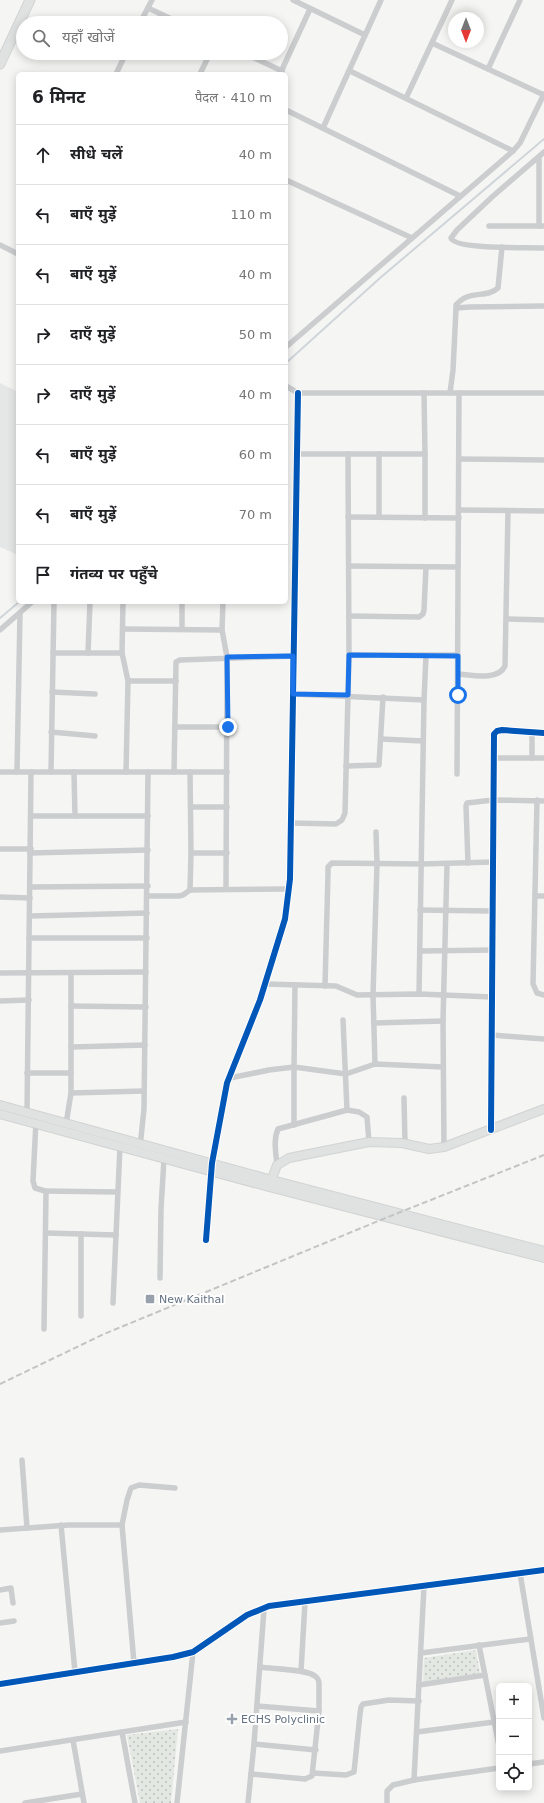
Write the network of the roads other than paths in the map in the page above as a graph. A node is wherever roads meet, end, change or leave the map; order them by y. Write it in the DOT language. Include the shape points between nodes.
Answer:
graph roads {
  1 [pos="30,0"];
  2 [pos="152,0"];
  3 [pos="293,0"];
  4 [pos="381,0"];
  5 [pos="452,0"];
  6 [pos="520,0"];
  7 [pos="148,8"];
  8 [pos="310,8"];
  9 [pos="22,16"];
  10 [pos="144,16"];
  11 [pos="165,16"];
  12 [pos="16,30"];
  13 [pos="364,35"];
  14 [pos="432,43"];
  15 [pos="288,57"];
  16 [pos="123,60"];
  17 [pos="207,60"];
  18 [pos="258,60"];
  19 [pos="286,60"];
  20 [pos="0,64"];
  21 [pos="488,69"];
  22 [pos="350,71"];
  23 [pos="117,72"];
  24 [pos="201,72"];
  25 [pos="281,72"];
  26 [pos="544,94"];
  27 [pos="406,98"];
  28 [pos="288,111"];
  29 [pos="323,128"];
  30 [pos="513,151"];
  31 [pos="544,152"];
  32 [pos="539,158"];
  33 [pos="288,181"];
  34 [pos="460,196"];
  35 [pos="489,226"];
  36 [pos="541,226"];
  37 [pos="412,238"];
  38 [pos="0,245"];
  39 [pos="502,247"];
  40 [pos="544,248"];
  41 [pos="16,253"];
  42 [pos="544,306"];
  43 [pos="456,309"];
  44 [pos="288,345"];
  45 [pos="288,387"];
  46 [pos="298,393"];
  47 [pos="424,393"];
  48 [pos="450,393"];
  49 [pos="459,393"];
  50 [pos="544,393"];
  51 [pos="296,454"];
  52 [pos="348,454"];
  53 [pos="379,454"];
  54 [pos="425,454"];
  55 [pos="459,459"];
  56 [pos="544,460"];
  57 [pos="459,510"];
  58 [pos="508,511"];
  59 [pos="544,511"];
  60 [pos="348,517"];
  61 [pos="379,517"];
  62 [pos="425,518"];
  63 [pos="459,518"];
  64 [pos="349,566"];
  65 [pos="426,566"];
  66 [pos="458,567"];
  67 [pos="30,604"];
  68 [pos="54,604"];
  69 [pos="90,604"];
  70 [pos="123,604"];
  71 [pos="182,604"];
  72 [pos="223,604"];
  73 [pos="20,613"];
  74 [pos="349,616"];
  75 [pos="507,619"];
  76 [pos="544,620"];
  77 [pos="123,629"];
  78 [pos="182,629"];
  79 [pos="0,630"];
  80 [pos="222,630"];
  81 [pos="53,652"];
  82 [pos="88,653"];
  83 [pos="122,653"];
  84 [pos="349,655"];
  85 [pos="293,656"];
  86 [pos="426,656"];
  87 [pos="458,656"];
  88 [pos="227,657"];
  89 [pos="458,674"];
  90 [pos="128,681"];
  91 [pos="176,681"];
  92 [pos="52,692"];
  93 [pos="95,694"];
  94 [pos="293,694"];
  95 [pos="348,695"];
  96 [pos="383,697"];
  97 [pos="424,700"];
  98 [pos="175,727"];
  99 [pos="228,727"];
  100 [pos="52,732"];
  101 [pos="532,732"];
  102 [pos="544,733"];
  103 [pos="95,736"];
  104 [pos="381,739"];
  105 [pos="423,741"];
  106 [pos="494,758"];
  107 [pos="532,758"];
  108 [pos="544,758"];
  109 [pos="346,766"];
  110 [pos="0,772"];
  111 [pos="17,772"];
  112 [pos="31,772"];
  113 [pos="51,772"];
  114 [pos="74,772"];
  115 [pos="126,772"];
  116 [pos="148,772"];
  117 [pos="174,772"];
  118 [pos="190,772"];
  119 [pos="227,772"];
  120 [pos="456,774"];
  121 [pos="493,800"];
  122 [pos="537,800"];
  123 [pos="544,800"];
  124 [pos="191,808"];
  125 [pos="227,808"];
  126 [pos="31,816"];
  127 [pos="75,816"];
  128 [pos="148,816"];
  129 [pos="291,823"];
  130 [pos="376,832"];
  131 [pos="0,849"];
  132 [pos="148,850"];
  133 [pos="30,851"];
  134 [pos="191,853"];
  135 [pos="226,853"];
  136 [pos="493,862"];
  137 [pos="468,863"];
  138 [pos="377,864"];
  139 [pos="421,864"];
  140 [pos="447,864"];
  141 [pos="148,886"];
  142 [pos="30,887"];
  143 [pos="226,889"];
  144 [pos="289,889"];
  145 [pos="190,890"];
  146 [pos="147,896"];
  147 [pos="536,896"];
  148 [pos="544,896"];
  149 [pos="0,897"];
  150 [pos="30,898"];
  151 [pos="420,910"];
  152 [pos="446,910"];
  153 [pos="492,911"];
  154 [pos="147,913"];
  155 [pos="30,916"];
  156 [pos="29,938"];
  157 [pos="147,938"];
  158 [pos="420,950"];
  159 [pos="445,950"];
  160 [pos="492,950"];
  161 [pos="146,972"];
  162 [pos="0,973"];
  163 [pos="71,973"];
  164 [pos="29,974"];
  165 [pos="265,984"];
  166 [pos="295,985"];
  167 [pos="325,986"];
  168 [pos="419,994"];
  169 [pos="373,995"];
  170 [pos="444,995"];
  171 [pos="544,995"];
  172 [pos="492,997"];
  173 [pos="29,1000"];
  174 [pos="0,1001"];
  175 [pos="71,1006"];
  176 [pos="146,1007"];
  177 [pos="343,1020"];
  178 [pos="443,1021"];
  179 [pos="374,1023"];
  180 [pos="492,1035"];
  181 [pos="544,1039"];
  182 [pos="145,1045"];
  183 [pos="71,1047"];
  184 [pos="375,1064"];
  185 [pos="294,1067"];
  186 [pos="443,1067"];
  187 [pos="27,1073"];
  188 [pos="71,1073"];
  189 [pos="346,1074"];
  190 [pos="230,1078"];
  191 [pos="144,1091"];
  192 [pos="71,1093"];
  193 [pos="404,1098"];
  194 [pos="0,1105"];
  195 [pos="544,1109"];
  196 [pos="347,1110"];
  197 [pos="27,1113"];
  198 [pos="0,1114"];
  199 [pos="36,1116"];
  200 [pos="36,1124"];
  201 [pos="66,1124"];
  202 [pos="294,1125"];
  203 [pos="491,1130"];
  204 [pos="369,1142"];
  205 [pos="404,1143"];
  206 [pos="120,1146"];
  207 [pos="140,1147"];
  208 [pos="444,1148"];
  209 [pos="164,1159"];
  210 [pos="277,1165"];
  211 [pos="212,1167"];
  212 [pos="270,1183"];
  213 [pos="44,1191"];
  214 [pos="117,1192"];
  215 [pos="46,1233"];
  216 [pos="81,1234"];
  217 [pos="116,1235"];
  218 [pos="206,1240"];
  219 [pos="544,1251"];
  220 [pos="544,1258"];
  221 [pos="160,1278"];
  222 [pos="113,1303"];
  223 [pos="81,1316"];
  224 [pos="44,1329"];
  225 [pos="22,1460"];
  226 [pos="175,1488"];
  227 [pos="61,1525"];
  228 [pos="122,1525"];
  229 [pos="27,1528"];
  230 [pos="0,1530"];
  231 [pos="544,1570"];
  232 [pos="520,1573"];
  233 [pos="424,1586"];
  234 [pos="0,1590"];
  235 [pos="306,1602"];
  236 [pos="13,1603"];
  237 [pos="264,1609"];
  238 [pos="14,1621"];
  239 [pos="0,1623"];
  240 [pos="530,1638"];
  241 [pos="479,1645"];
  242 [pos="192,1652"];
  243 [pos="421,1653"];
  244 [pos="134,1663"];
  245 [pos="260,1668"];
  246 [pos="301,1671"];
  247 [pos="75,1672"];
  248 [pos="485,1676"];
  249 [pos="0,1684"];
  250 [pos="419,1685"];
  251 [pos="418,1701"];
  252 [pos="257,1706"];
  253 [pos="319,1711"];
  254 [pos="544,1718"];
  255 [pos="186,1722"];
  256 [pos="494,1722"];
  257 [pos="122,1732"];
  258 [pos="417,1732"];
  259 [pos="496,1732"];
  260 [pos="73,1740"];
  261 [pos="254,1744"];
  262 [pos="316,1750"];
  263 [pos="0,1751"];
  264 [pos="544,1762"];
  265 [pos="532,1764"];
  266 [pos="496,1768"];
  267 [pos="313,1773"];
  268 [pos="251,1774"];
  269 [pos="414,1780"];
  270 [pos="82,1794"];
  271 [pos="25,1803"];
  272 [pos="84,1803"];
  273 [pos="135,1803"];
  274 [pos="177,1803"];
  275 [pos="248,1803"];
  276 [pos="386,1803"];
  1 -- 9 [label="main road"];
  2 -- 7 [label="street"];
  3 -- 8 [label="street"];
  4 -- 13 [label="street"];
  5 -- 14 [label="street"];
  6 -- 21 [label="street"];
  7 -- 10 [label="street"];
  7 -- 11 [label="street"];
  8 -- 13 [label="street"];
  8 -- 15 [label="street"];
  12 -- 20 [label="main road"];
  13 -- 22 [label="street"];
  14 -- 21 [label="street"];
  14 -- 27 [label="street"];
  16 -- 23 [label="street"];
  17 -- 24 [label="street"];
  18 -- 25 [label="street"];
  19 -- 25 [label="street"];
  21 -- 26 [label="street"];
  22 -- 27 [label="street"];
  22 -- 29 [label="street"];
  26 -- 30 [label="street" via="520,143"];
  27 -- 30 [label="street"];
  28 -- 29 [label="street"];
  29 -- 34 [label="street"];
  30 -- 34 [label="street"];
  31 -- 32 [label="street"];
  32 -- 36 [label="street"];
  32 -- 39 [label="street" via="492,198 451,238 453,242 468,246"];
  33 -- 37 [label="street"];
  34 -- 37 [label="street"];
  35 -- 36 [label="street"];
  37 -- 44 [label="street"];
  38 -- 41 [label="street"];
  39 -- 40 [label="street"];
  39 -- 43 [label="street" via="498,288 494,292 465,296 456,305"];
  42 -- 43 [label="street"];
  43 -- 48 [label="street"];
  45 -- 46 [label="street"];
  46 -- 47 [label="street"];
  46 -- 51 [label="street"];
  47 -- 48 [label="street"];
  47 -- 54 [label="street"];
  48 -- 49 [label="street"];
  49 -- 50 [label="street"];
  49 -- 55 [label="street"];
  51 -- 52 [label="street"];
  51 -- 85 [label="street"];
  52 -- 53 [label="street"];
  52 -- 60 [label="street"];
  53 -- 54 [label="street"];
  53 -- 61 [label="street"];
  54 -- 62 [label="street"];
  55 -- 56 [label="street"];
  55 -- 57 [label="street"];
  57 -- 58 [label="street"];
  57 -- 63 [label="street"];
  58 -- 59 [label="street"];
  58 -- 75 [label="street"];
  60 -- 61 [label="street"];
  60 -- 64 [label="street"];
  61 -- 62 [label="street"];
  62 -- 63 [label="street"];
  63 -- 66 [label="street"];
  64 -- 65 [label="street"];
  64 -- 74 [label="street"];
  65 -- 66 [label="street"];
  65 -- 74 [label="street" via="424,610 419,617"];
  66 -- 87 [label="street"];
  67 -- 73 [label="street"];
  68 -- 81 [label="street"];
  69 -- 82 [label="street"];
  70 -- 77 [label="street"];
  71 -- 78 [label="street"];
  72 -- 80 [label="street"];
  73 -- 79 [label="street"];
  73 -- 111 [label="street"];
  74 -- 84 [label="street"];
  75 -- 76 [label="street"];
  75 -- 89 [label="street" via="503,671 495,675"];
  77 -- 78 [label="street"];
  77 -- 83 [label="street"];
  78 -- 80 [label="street"];
  80 -- 88 [label="street"];
  81 -- 82 [label="street"];
  81 -- 92 [label="street"];
  82 -- 83 [label="street"];
  83 -- 90 [label="street"];
  84 -- 86 [label="street"];
  84 -- 95 [label="street"];
  85 -- 88 [label="street"];
  85 -- 94 [label="street"];
  86 -- 87 [label="street"];
  86 -- 97 [label="street"];
  87 -- 89 [label="street"];
  88 -- 91 [label="street" via="180,660 176,662"];
  88 -- 99 [label="street"];
  89 -- 120 [label="street"];
  90 -- 91 [label="street"];
  90 -- 115 [label="street"];
  91 -- 98 [label="street"];
  92 -- 93 [label="street"];
  92 -- 100 [label="street"];
  94 -- 95 [label="street"];
  94 -- 129 [label="street"];
  95 -- 96 [label="street"];
  95 -- 109 [label="street"];
  96 -- 97 [label="street"];
  96 -- 104 [label="street"];
  97 -- 105 [label="street"];
  98 -- 99 [label="street"];
  98 -- 117 [label="street"];
  99 -- 119 [label="street"];
  100 -- 103 [label="street"];
  100 -- 113 [label="street"];
  101 -- 102 [label="street"];
  101 -- 106 [label="street" via="497,731 494,734"];
  101 -- 107 [label="street"];
  104 -- 105 [label="street"];
  104 -- 109 [label="street" via="379,766"];
  105 -- 139 [label="street"];
  106 -- 107 [label="street"];
  106 -- 121 [label="street"];
  107 -- 108 [label="street"];
  109 -- 129 [label="street" via="345,813 342,820 330,825"];
  110 -- 111 [label="street"];
  111 -- 112 [label="street"];
  112 -- 113 [label="street"];
  112 -- 126 [label="street"];
  113 -- 114 [label="street"];
  114 -- 115 [label="street"];
  114 -- 127 [label="street"];
  115 -- 116 [label="street"];
  116 -- 117 [label="street"];
  116 -- 128 [label="street"];
  117 -- 118 [label="street"];
  118 -- 119 [label="street"];
  118 -- 124 [label="street"];
  119 -- 125 [label="street"];
  121 -- 122 [label="street"];
  121 -- 136 [label="street"];
  121 -- 137 [label="street" via="467,803"];
  122 -- 123 [label="street"];
  122 -- 147 [label="street"];
  124 -- 125 [label="street"];
  124 -- 134 [label="street"];
  125 -- 135 [label="street"];
  126 -- 127 [label="street"];
  126 -- 133 [label="street"];
  127 -- 128 [label="street"];
  128 -- 132 [label="street"];
  129 -- 144 [label="street"];
  130 -- 138 [label="street"];
  131 -- 133 [label="street"];
  132 -- 133 [label="street"];
  132 -- 141 [label="street"];
  133 -- 142 [label="street"];
  134 -- 135 [label="street"];
  134 -- 145 [label="street"];
  135 -- 143 [label="street"];
  136 -- 137 [label="street"];
  136 -- 153 [label="street"];
  137 -- 140 [label="street"];
  138 -- 139 [label="street"];
  138 -- 167 [label="street" via="339,862 328,867"];
  138 -- 169 [label="street"];
  139 -- 140 [label="street"];
  139 -- 151 [label="street"];
  140 -- 152 [label="street"];
  141 -- 142 [label="street"];
  141 -- 146 [label="street"];
  142 -- 150 [label="street"];
  143 -- 144 [label="street"];
  143 -- 145 [label="street"];
  144 -- 165 [label="street" via="285,919"];
  145 -- 146 [label="street" via="179,896"];
  146 -- 154 [label="street"];
  147 -- 148 [label="street"];
  147 -- 171 [label="street" via="533,984 537,993"];
  149 -- 150 [label="street"];
  150 -- 155 [label="street"];
  151 -- 152 [label="street"];
  151 -- 158 [label="street"];
  152 -- 153 [label="street"];
  152 -- 159 [label="street"];
  153 -- 160 [label="street"];
  154 -- 155 [label="street"];
  154 -- 157 [label="street"];
  155 -- 156 [label="street"];
  156 -- 157 [label="street"];
  156 -- 164 [label="street"];
  157 -- 161 [label="street"];
  158 -- 159 [label="street"];
  158 -- 168 [label="street"];
  159 -- 160 [label="street"];
  159 -- 170 [label="street"];
  160 -- 172 [label="street"];
  161 -- 163 [label="street"];
  161 -- 176 [label="street"];
  162 -- 164 [label="street"];
  163 -- 164 [label="street"];
  163 -- 175 [label="street"];
  164 -- 173 [label="street"];
  165 -- 166 [label="street"];
  165 -- 190 [label="street"];
  166 -- 167 [label="street"];
  166 -- 185 [label="street"];
  167 -- 169 [label="street" via="342,987 357,995"];
  168 -- 169 [label="street"];
  168 -- 170 [label="street"];
  169 -- 179 [label="street"];
  170 -- 172 [label="street"];
  170 -- 178 [label="street"];
  172 -- 180 [label="street"];
  173 -- 174 [label="street"];
  173 -- 187 [label="street"];
  175 -- 176 [label="street"];
  175 -- 183 [label="street"];
  176 -- 182 [label="street"];
  177 -- 189 [label="street"];
  178 -- 179 [label="street"];
  178 -- 186 [label="street"];
  179 -- 184 [label="street"];
  180 -- 181 [label="street"];
  180 -- 203 [label="street"];
  182 -- 183 [label="street"];
  182 -- 191 [label="street"];
  183 -- 188 [label="street"];
  184 -- 186 [label="street"];
  184 -- 189 [label="street"];
  185 -- 189 [label="street"];
  185 -- 190 [label="street"];
  185 -- 202 [label="street"];
  186 -- 208 [label="street"];
  187 -- 188 [label="street"];
  187 -- 197 [label="street"];
  188 -- 192 [label="street"];
  189 -- 196 [label="street"];
  190 -- 211 [label="street"];
  191 -- 192 [label="street"];
  191 -- 207 [label="street"];
  192 -- 201 [label="street"];
  193 -- 205 [label="street"];
  194 -- 197 [label="main road"];
  195 -- 203 [label="main road"];
  196 -- 202 [label="street"];
  196 -- 204 [label="street" via="359,1112 367,1117"];
  197 -- 199 [label="main road"];
  198 -- 200 [label="main road"];
  199 -- 200 [label="street"];
  199 -- 201 [label="main road"];
  200 -- 206 [label="main road"];
  200 -- 213 [label="street" via="33,1181 35,1188"];
  201 -- 207 [label="main road"];
  202 -- 210 [label="street" via="278,1129"];
  203 -- 208 [label="main road"];
  204 -- 205 [label="main road"];
  204 -- 210 [label="main road" via="289,1158"];
  205 -- 208 [label="main road" via="429,1149"];
  206 -- 207 [label="main road"];
  206 -- 214 [label="street"];
  207 -- 209 [label="main road"];
  207 -- 211 [label="main road"];
  209 -- 211 [label="main road"];
  209 -- 221 [label="street"];
  210 -- 212 [label="main road"];
  211 -- 212 [label="main road"];
  211 -- 218 [label="street"];
  212 -- 219 [label="main road"];
  212 -- 220 [label="main road"];
  213 -- 214 [label="street"];
  213 -- 215 [label="street"];
  214 -- 217 [label="street"];
  215 -- 216 [label="street"];
  215 -- 224 [label="street"];
  216 -- 217 [label="street"];
  216 -- 223 [label="street"];
  217 -- 222 [label="street"];
  225 -- 229 [label="street"];
  226 -- 228 [label="street" via="139,1485 131,1488"];
  227 -- 228 [label="street"];
  227 -- 229 [label="street"];
  227 -- 247 [label="street"];
  228 -- 244 [label="street"];
  229 -- 230 [label="street"];
  231 -- 232 [label="street"];
  232 -- 233 [label="street"];
  232 -- 240 [label="street"];
  233 -- 235 [label="street"];
  233 -- 243 [label="street"];
  234 -- 236 [label="street" via="11,1588"];
  235 -- 237 [label="street" via="269,1606"];
  235 -- 246 [label="street"];
  237 -- 242 [label="street" via="247,1615"];
  237 -- 245 [label="street"];
  238 -- 239 [label="street"];
  240 -- 241 [label="street"];
  240 -- 254 [label="street"];
  241 -- 243 [label="street"];
  241 -- 248 [label="street"];
  242 -- 244 [label="street"];
  242 -- 255 [label="street"];
  243 -- 250 [label="street"];
  244 -- 247 [label="street"];
  245 -- 246 [label="street"];
  245 -- 252 [label="street"];
  246 -- 253 [label="street" via="315,1676 318,1680"];
  247 -- 249 [label="street"];
  248 -- 250 [label="street"];
  248 -- 256 [label="street"];
  250 -- 251 [label="street"];
  251 -- 258 [label="street"];
  251 -- 267 [label="street" via="389,1700 363,1704 354,1772 346,1775"];
  252 -- 253 [label="street"];
  252 -- 261 [label="street"];
  253 -- 262 [label="street"];
  255 -- 257 [label="street"];
  255 -- 274 [label="street"];
  256 -- 258 [label="street"];
  256 -- 259 [label="street"];
  257 -- 260 [label="street"];
  257 -- 273 [label="street"];
  258 -- 269 [label="street"];
  260 -- 263 [label="street"];
  260 -- 270 [label="street"];
  261 -- 262 [label="street"];
  261 -- 268 [label="street"];
  262 -- 267 [label="street"];
  264 -- 265 [label="street"];
  266 -- 269 [label="street"];
  267 -- 268 [label="street" via="305,1779"];
  268 -- 275 [label="street"];
  269 -- 276 [label="street" via="389,1787"];
  270 -- 271 [label="street"];
  270 -- 272 [label="street"];
}
